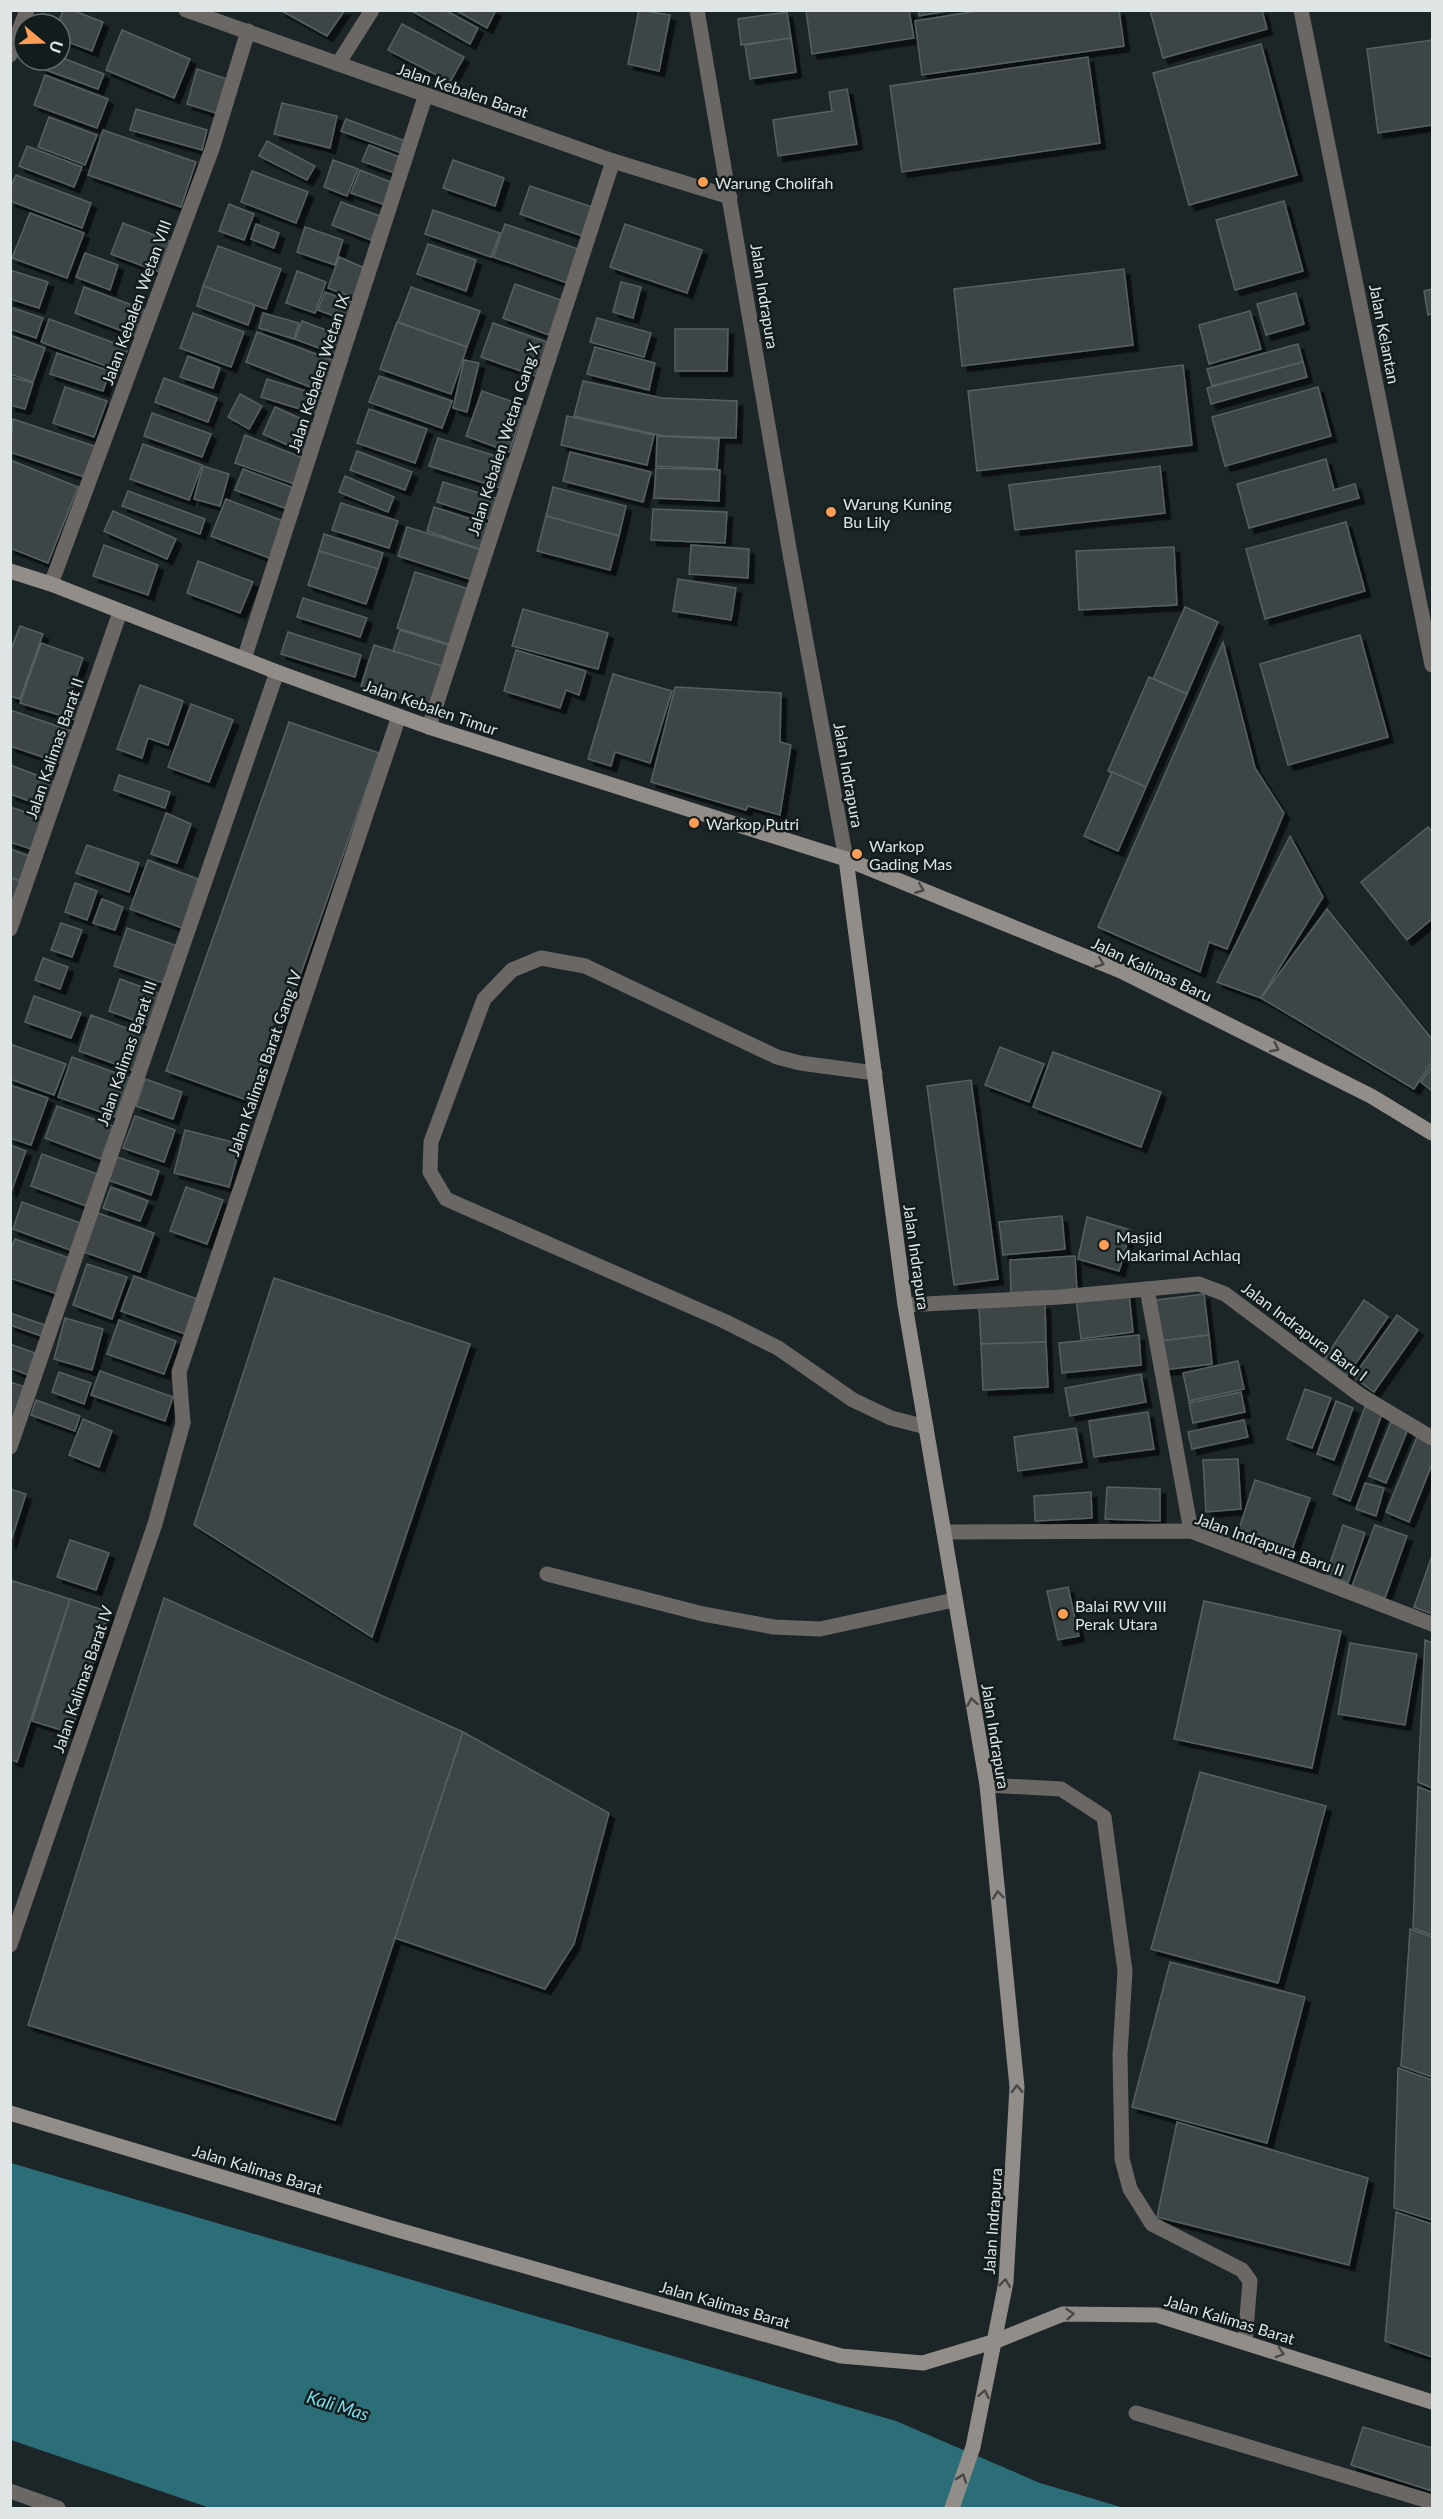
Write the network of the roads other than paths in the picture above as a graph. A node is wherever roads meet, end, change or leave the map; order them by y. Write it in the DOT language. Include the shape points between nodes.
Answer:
graph roads {
  1 [pos="27,10"];
  2 [pos="186,10"];
  3 [pos="372,10"];
  4 [pos="697,10"];
  5 [pos="1301,10"];
  6 [pos="248,31"];
  7 [pos="10,55"];
  8 [pos="338,63"];
  9 [pos="425,96"];
  10 [pos="612,161"];
  11 [pos="730,197"];
  12 [pos="10,571"];
  13 [pos="51,584"];
  14 [pos="120,612"];
  15 [pos="244,659"];
  16 [pos="1432,665"];
  17 [pos="277,672"];
  18 [pos="399,716"];
  19 [pos="429,727"];
  20 [pos="846,859"];
  21 [pos="10,929"];
  22 [pos="875,1073"];
  23 [pos="1432,1132"];
  24 [pos="1147,1289"];
  25 [pos="905,1305"];
  26 [pos="183,1423"];
  27 [pos="926,1427"];
  28 [pos="1432,1438"];
  29 [pos="10,1447"];
  30 [pos="946,1532"];
  31 [pos="1191,1532"];
  32 [pos="547,1574"];
  33 [pos="954,1600"];
  34 [pos="1432,1624"];
  35 [pos="987,1785"];
  36 [pos="10,1945"];
  37 [pos="10,2113"];
  38 [pos="996,2341"];
  39 [pos="1245,2342"];
  40 [pos="1432,2402"];
  41 [pos="1136,2413"];
  42 [pos="10,2492"];
  43 [pos="1432,2502"];
  44 [pos="58,2508"];
  45 [pos="952,2508"];
  1 -- 7 [label="street"];
  2 -- 6 [label="street, Jalan Kebalen Barat"];
  3 -- 8 [label="street"];
  4 -- 11 [label="street, Jalan Indrapura"];
  5 -- 16 [label="street, Jalan Kelantan"];
  6 -- 8 [label="street, Jalan Kebalen Barat"];
  6 -- 13 [label="street, Jalan Kebalen Wetan VIII" via="212,149"];
  8 -- 9 [label="street, Jalan Kebalen Barat"];
  9 -- 10 [label="street, Jalan Kebalen Barat"];
  9 -- 15 [label="street, Jalan Kebalen Wetan IX"];
  10 -- 11 [label="street, Jalan Kebalen Barat"];
  10 -- 19 [label="street, Jalan Kebalen Wetan Gang X"];
  11 -- 20 [label="street, Jalan Indrapura"];
  12 -- 13 [label="street, Jalan Kebalen Timur"];
  13 -- 14 [label="street, Jalan Kebalen Timur"];
  14 -- 15 [label="street, Jalan Kebalen Timur"];
  14 -- 21 [label="street, Jalan Kalimas Barat II"];
  15 -- 17 [label="street, Jalan Kebalen Timur"];
  17 -- 18 [label="street, Jalan Kebalen Timur"];
  17 -- 29 [label="street, Jalan Kalimas Barat III"];
  18 -- 19 [label="street, Jalan Kebalen Timur"];
  18 -- 26 [label="street, Jalan Kalimas Barat Gang IV" via="179,1372"];
  19 -- 20 [label="street, Jalan Kebalen Timur"];
  20 -- 22 [label="street, Jalan Indrapura"];
  20 -- 23 [label="street, Jalan Kalimas Baru, one-way" via="1121,971 1371,1096"];
  22 -- 25 [label="street, Jalan Indrapura"];
  22 -- 27 [label="street" via="777,1057 585,966 541,958 512,970 484,999 430,1142 430,1172 446,1199 724,1321 778,1348 853,1400 891,1418"];
  24 -- 25 [label="street, Jalan Indrapura Baru I"];
  24 -- 28 [label="street, Jalan Indrapura Baru I" via="1199,1284 1225,1294 1360,1395"];
  24 -- 31 [label="street"];
  25 -- 27 [label="street, Jalan Indrapura"];
  26 -- 36 [label="street, Jalan Kalimas Barat IV" via="155,1524"];
  27 -- 30 [label="street, Jalan Indrapura"];
  30 -- 31 [label="street, Jalan Indrapura Baru II"];
  30 -- 33 [label="street, Jalan Indrapura"];
  31 -- 34 [label="street, Jalan Indrapura Baru II"];
  32 -- 33 [label="street" via="703,1614 774,1627 820,1629"];
  35 -- 33 [label="street, Jalan Indrapura, one-way"];
  38 -- 35 [label="street, Jalan Indrapura, one-way" via="1006,2282 1017,2087"];
  35 -- 39 [label="street" via="1061,1790 1104,1817 1125,1971 1120,2055 1122,2159 1130,2189 1152,2224 1242,2270 1250,2281"];
  37 -- 38 [label="street, Jalan Kalimas Barat" via="392,2228 841,2356 923,2362"];
  38 -- 39 [label="street, Jalan Kalimas Barat, one-way" via="1063,2314 1101,2312 1157,2315"];
  45 -- 38 [label="street, Jalan Indrapura, one-way" via="973,2447"];
  39 -- 40 [label="street, Jalan Kalimas Barat, one-way"];
  41 -- 43 [label="street"];
  42 -- 44 [label="street"];
}
